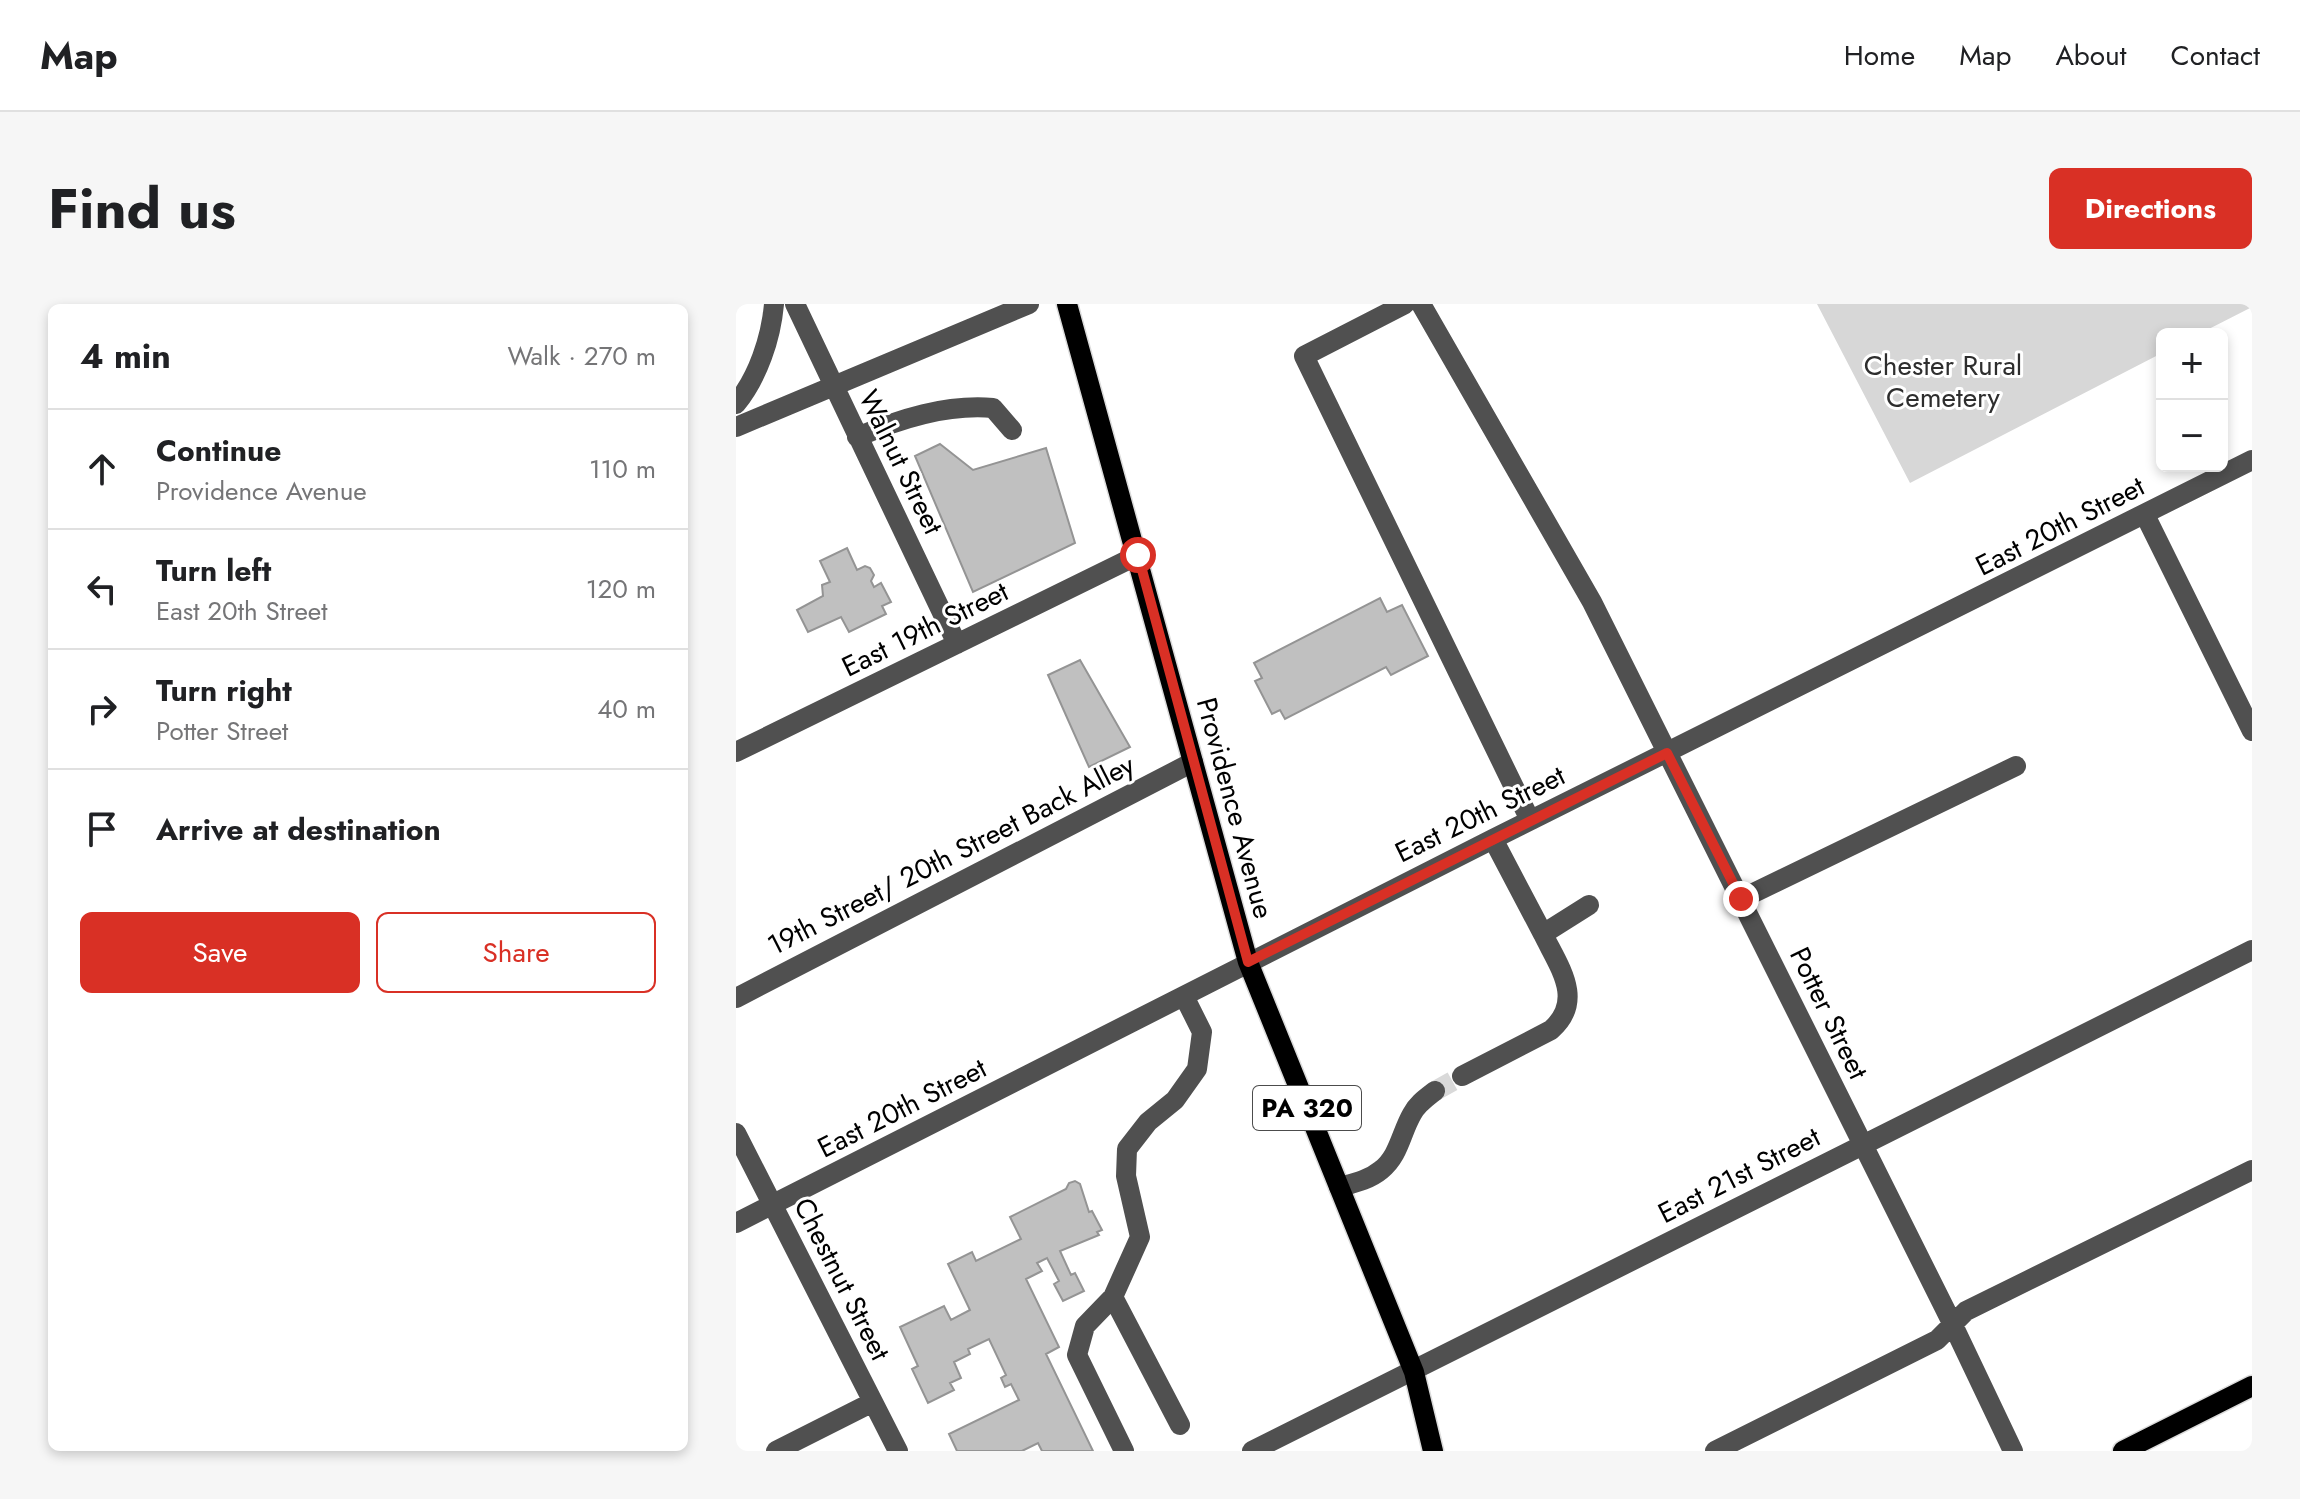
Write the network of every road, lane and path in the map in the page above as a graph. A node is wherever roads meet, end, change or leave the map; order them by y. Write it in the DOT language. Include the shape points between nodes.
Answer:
graph roads {
  1 [pos="774,304"];
  2 [pos="795,304"];
  3 [pos="1029,304"];
  4 [pos="1067,304"];
  5 [pos="1405,304"];
  6 [pos="1421,304"];
  7 [pos="834,388"];
  8 [pos="736,404"];
  9 [pos="736,427"];
  10 [pos="1012,430"];
  11 [pos="857,437"];
  12 [pos="2252,460"];
  13 [pos="2145,515"];
  14 [pos="1138,555"];
  15 [pos="957,644"];
  16 [pos="2252,731"];
  17 [pos="736,752"];
  18 [pos="1667,753"];
  19 [pos="1193,762"];
  20 [pos="2016,766"];
  21 [pos="1530,820"];
  22 [pos="1493,839"];
  23 [pos="1741,899"];
  24 [pos="1589,905"];
  25 [pos="1543,934"];
  26 [pos="2252,950"];
  27 [pos="1248,962"];
  28 [pos="1184,996"];
  29 [pos="736,998"];
  30 [pos="1462,1076"];
  31 [pos="1435,1091"];
  32 [pos="736,1133"];
  33 [pos="1863,1144"];
  34 [pos="2252,1170"];
  35 [pos="1339,1187"];
  36 [pos="773,1205"];
  37 [pos="736,1223"];
  38 [pos="1113,1297"];
  39 [pos="1953,1325"];
  40 [pos="1414,1372"];
  41 [pos="2252,1386"];
  42 [pos="873,1402"];
  43 [pos="1180,1425"];
  44 [pos="776,1451"];
  45 [pos="898,1451"];
  46 [pos="1124,1451"];
  47 [pos="1252,1451"];
  48 [pos="1433,1451"];
  49 [pos="1715,1451"];
  50 [pos="2013,1451"];
  51 [pos="2123,1451"];
  1 -- 8 [label="street" via="765,349"];
  2 -- 7 [label="street, Walnut Street"];
  3 -- 7 [label="street"];
  4 -- 14 [label="main road, Providence Avenue / PA 320"];
  5 -- 21 [label="street" via="1304,356"];
  6 -- 18 [label="street, Potter Street" via="1592,602"];
  7 -- 9 [label="street"];
  7 -- 11 [label="street, Walnut Street"];
  10 -- 11 [label="street" via="993,408 976,407 904,418"];
  11 -- 15 [label="street, Walnut Street"];
  12 -- 13 [label="street, East 20th Street"];
  13 -- 16 [label="street"];
  13 -- 18 [label="street, East 20th Street"];
  14 -- 15 [label="street, East 19th Street"];
  14 -- 19 [label="main road, Providence Avenue / PA 320"];
  15 -- 17 [label="street, East 19th Street"];
  18 -- 21 [label="street, East 20th Street"];
  18 -- 23 [label="street, Potter Street"];
  19 -- 27 [label="main road, Providence Avenue / PA 320"];
  19 -- 29 [label="street, 19th Street/ 20th Street Back Alley"];
  20 -- 23 [label="street"];
  21 -- 22 [label="street, East 20th Street"];
  22 -- 25 [label="street"];
  22 -- 27 [label="street, East 20th Street"];
  23 -- 33 [label="street, Potter Street"];
  24 -- 25 [label="street"];
  25 -- 30 [label="street" via="1568,996 1562,1020"];
  26 -- 33 [label="street, East 21st Street"];
  27 -- 28 [label="street, East 20th Street"];
  27 -- 35 [label="main road, Providence Avenue / PA 320"];
  28 -- 36 [label="street, East 20th Street"];
  28 -- 38 [label="street" via="1202,1032 1197,1069 1127,1149 1126,1176 1140,1237"];
  31 -- 35 [label="street" via="1417,1105 1389,1163 1368,1179"];
  32 -- 36 [label="street, Chestnut Street"];
  33 -- 39 [label="street, Potter Street"];
  33 -- 40 [label="street, East 21st Street"];
  34 -- 39 [label="street" via="1966,1311"];
  35 -- 40 [label="main road, Providence Avenue / PA 320"];
  36 -- 37 [label="street, East 20th Street"];
  36 -- 42 [label="street, Chestnut Street"];
  38 -- 43 [label="street"];
  38 -- 46 [label="street" via="1085,1326 1077,1355"];
  39 -- 49 [label="street" via="1937,1340"];
  39 -- 50 [label="street, Potter Street"];
  40 -- 47 [label="street, East 21st Street"];
  40 -- 48 [label="main road, Providence Avenue / PA 320"];
  41 -- 51 [label="main road"];
  42 -- 44 [label="street"];
  42 -- 45 [label="street, Chestnut Street"];
}
